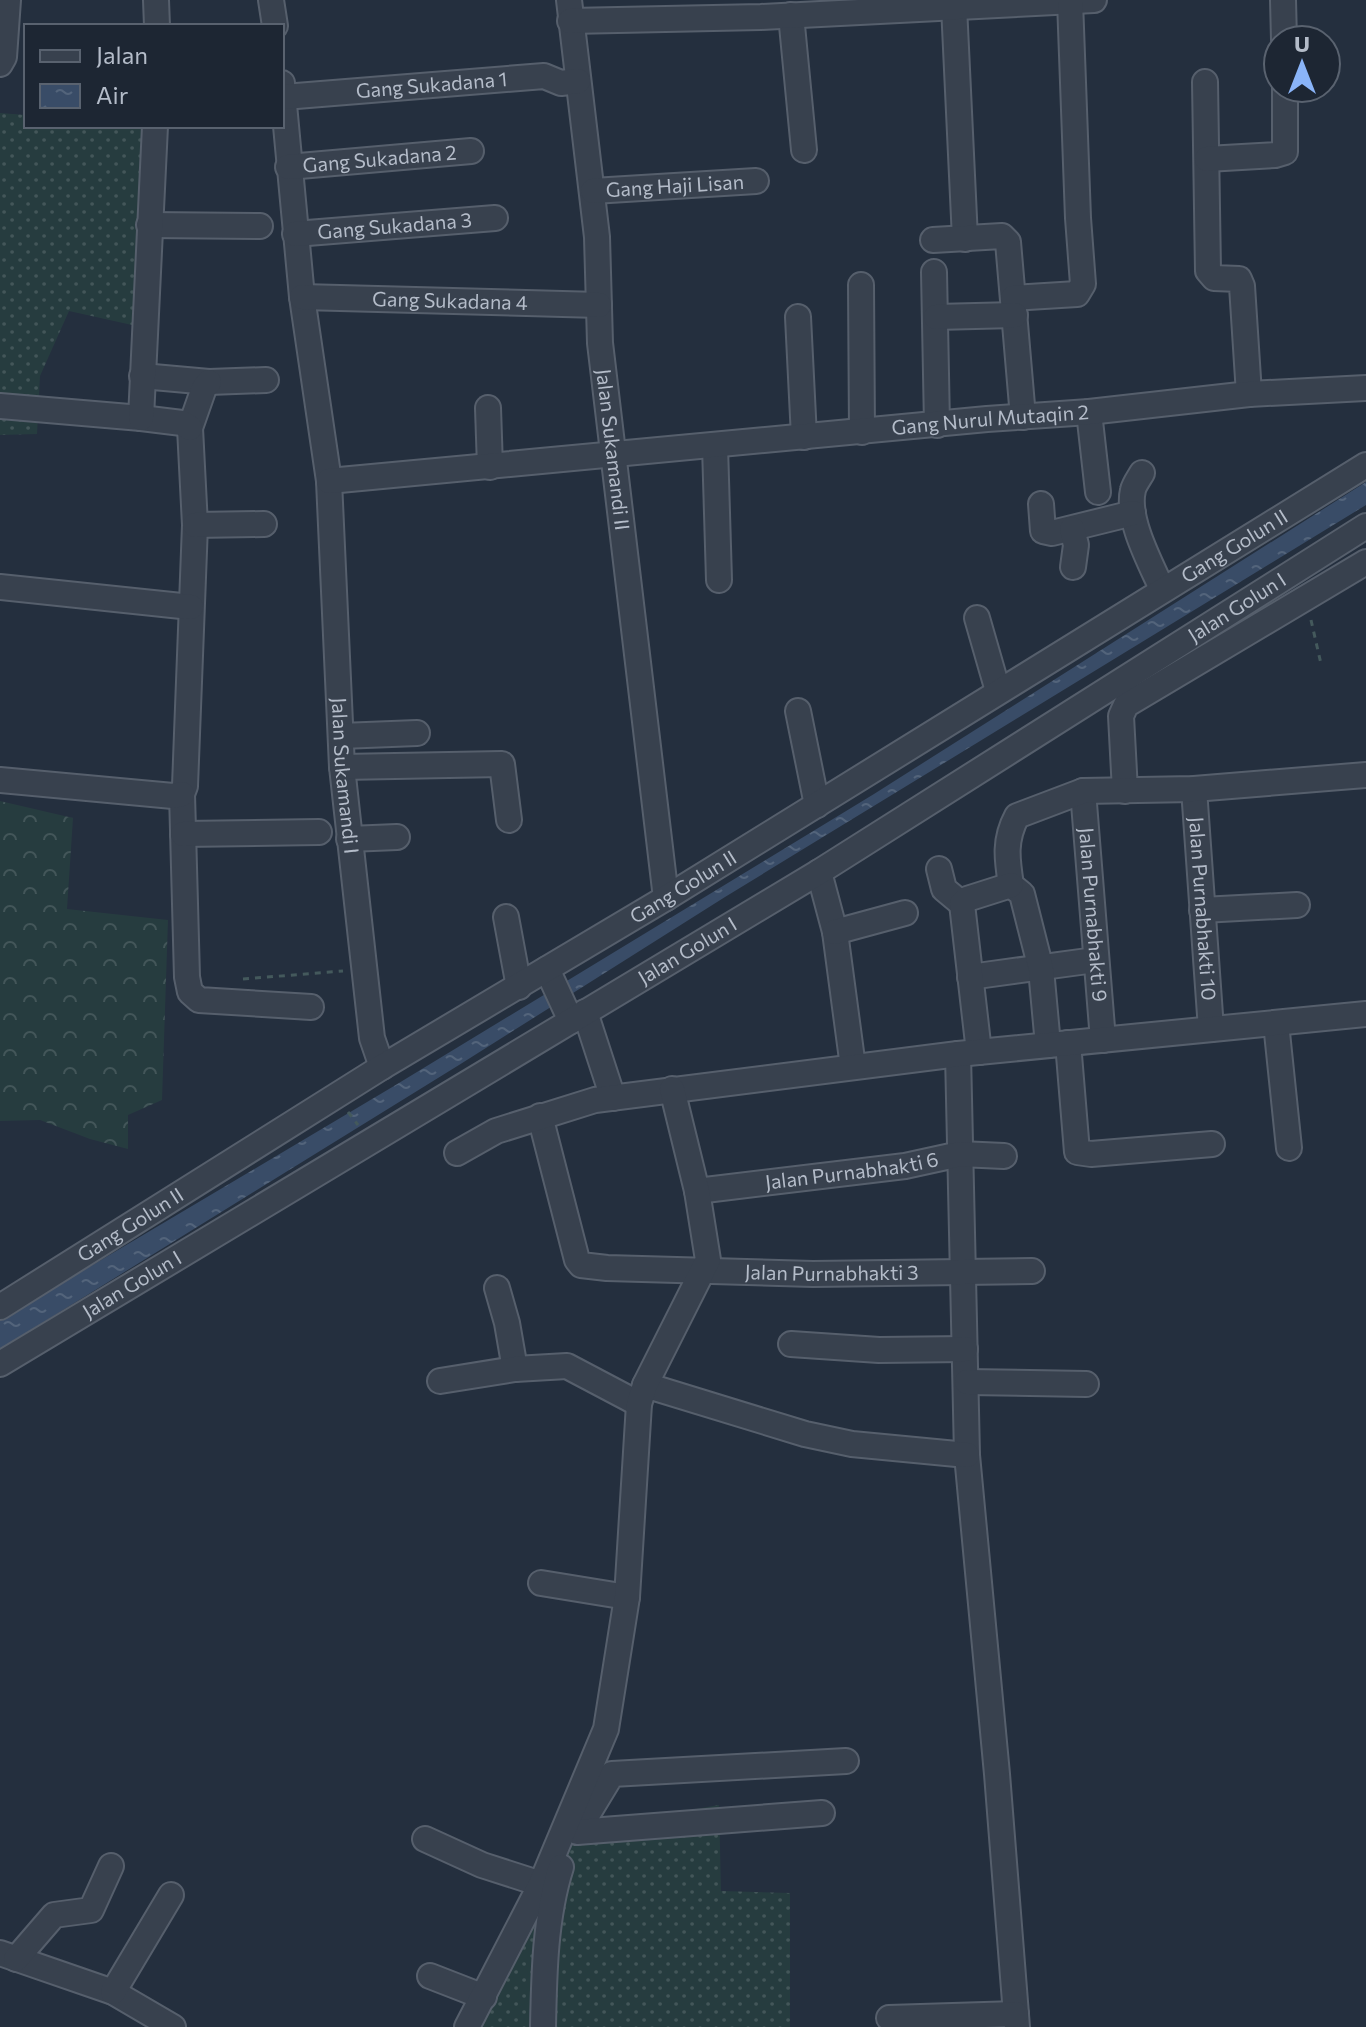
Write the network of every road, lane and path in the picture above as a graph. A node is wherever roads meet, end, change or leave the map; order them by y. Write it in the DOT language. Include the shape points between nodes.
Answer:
graph roads {
  1 [pos="8,0"];
  2 [pos="156,0"];
  3 [pos="271,0"];
  4 [pos="1094,0"];
  5 [pos="1283,0"];
  6 [pos="1070,1"];
  7 [pos="954,6"];
  8 [pos="672,9"];
  9 [pos="740,9"];
  10 [pos="569,11"];
  11 [pos="791,15"];
  12 [pos="157,24"];
  13 [pos="275,24"];
  14 [pos="1284,24"];
  15 [pos="0,64"];
  16 [pos="578,81"];
  17 [pos="1205,82"];
  18 [pos="284,90"];
  19 [pos="1285,104"];
  20 [pos="284,105"];
  21 [pos="155,128"];
  22 [pos="804,150"];
  23 [pos="471,151"];
  24 [pos="1207,159"];
  25 [pos="288,167"];
  26 [pos="756,181"];
  27 [pos="593,191"];
  28 [pos="495,218"];
  29 [pos="149,225"];
  30 [pos="260,226"];
  31 [pos="295,234"];
  32 [pos="965,239"];
  33 [pos="933,240"];
  34 [pos="934,272"];
  35 [pos="861,285"];
  36 [pos="302,297"];
  37 [pos="599,305"];
  38 [pos="1014,306"];
  39 [pos="798,317"];
  40 [pos="936,317"];
  41 [pos="142,376"];
  42 [pos="266,380"];
  43 [pos="209,382"];
  44 [pos="1366,388"];
  45 [pos="1249,394"];
  46 [pos="0,406"];
  47 [pos="488,408"];
  48 [pos="1089,412"];
  49 [pos="1023,417"];
  50 [pos="141,418"];
  51 [pos="937,425"];
  52 [pos="190,428"];
  53 [pos="862,432"];
  54 [pos="804,437"];
  55 [pos="715,446"];
  56 [pos="613,456"];
  57 [pos="1366,465"];
  58 [pos="490,467"];
  59 [pos="1142,473"];
  60 [pos="329,481"];
  61 [pos="1098,492"];
  62 [pos="1041,504"];
  63 [pos="1133,513"];
  64 [pos="264,524"];
  65 [pos="195,525"];
  66 [pos="1366,526"];
  67 [pos="1072,529"];
  68 [pos="1366,562"];
  69 [pos="1073,567"];
  70 [pos="719,580"];
  71 [pos="0,587"];
  72 [pos="1162,589"];
  73 [pos="1306,597"];
  74 [pos="191,607"];
  75 [pos="977,618"];
  76 [pos="1321,664"];
  77 [pos="998,691"];
  78 [pos="798,711"];
  79 [pos="417,733"];
  80 [pos="341,736"];
  81 [pos="342,767"];
  82 [pos="1366,775"];
  83 [pos="0,780"];
  84 [pos="1194,789"];
  85 [pos="1083,791"];
  86 [pos="1125,791"];
  87 [pos="182,794"];
  88 [pos="817,805"];
  89 [pos="509,820"];
  90 [pos="319,832"];
  91 [pos="183,834"];
  92 [pos="397,837"];
  93 [pos="349,839"];
  94 [pos="939,869"];
  95 [pos="819,872"];
  96 [pos="1011,885"];
  97 [pos="666,898"];
  98 [pos="962,904"];
  99 [pos="1297,905"];
  100 [pos="1202,910"];
  101 [pos="905,913"];
  102 [pos="506,917"];
  103 [pos="835,932"];
  104 [pos="1095,960"];
  105 [pos="1041,969"];
  106 [pos="364,970"];
  107 [pos="549,974"];
  108 [pos="970,977"];
  109 [pos="240,980"];
  110 [pos="519,987"];
  111 [pos="311,1007"];
  112 [pos="573,1012"];
  113 [pos="1366,1014"];
  114 [pos="1276,1023"];
  115 [pos="1211,1029"];
  116 [pos="1103,1040"];
  117 [pos="1058,1044"];
  118 [pos="969,1053"];
  119 [pos="382,1067"];
  120 [pos="853,1067"];
  121 [pos="672,1089"];
  122 [pos="613,1098"];
  123 [pos="342,1103"];
  124 [pos="540,1116"];
  125 [pos="363,1132"];
  126 [pos="1212,1144"];
  127 [pos="1289,1148"];
  128 [pos="457,1153"];
  129 [pos="960,1154"];
  130 [pos="1004,1156"];
  131 [pos="697,1191"];
  132 [pos="704,1271"];
  133 [pos="1032,1271"];
  134 [pos="961,1274"];
  135 [pos="497,1288"];
  136 [pos="0,1307"];
  137 [pos="791,1344"];
  138 [pos="965,1349"];
  139 [pos="0,1364"];
  140 [pos="515,1369"];
  141 [pos="440,1381"];
  142 [pos="967,1382"];
  143 [pos="1086,1384"];
  144 [pos="642,1394"];
  145 [pos="967,1455"];
  146 [pos="541,1583"];
  147 [pos="627,1597"];
  148 [pos="846,1761"];
  149 [pos="822,1813"];
  150 [pos="577,1832"];
  151 [pos="425,1839"];
  152 [pos="111,1866"];
  153 [pos="541,1884"];
  154 [pos="171,1895"];
  155 [pos="8,1956"];
  156 [pos="430,1976"];
  157 [pos="113,1992"];
  158 [pos="484,1997"];
  159 [pos="889,2018"];
  160 [pos="1016,2020"];
  161 [pos="173,2027"];
  162 [pos="467,2027"];
  163 [pos="543,2027"];
  1 -- 15 [label="street"];
  2 -- 12 [label="street"];
  3 -- 13 [label="street"];
  4 -- 6 [label="street"];
  5 -- 14 [label="street"];
  6 -- 7 [label="street"];
  6 -- 38 [label="street" via="1083,284 1077,294"];
  7 -- 11 [label="street"];
  7 -- 32 [label="street"];
  8 -- 9 [label="street"];
  8 -- 10 [label="street"];
  9 -- 11 [label="street"];
  10 -- 16 [label="street, Jalan Sukamandi II"];
  11 -- 22 [label="street"];
  16 -- 18 [label="street, Gang Sukadana 1" via="561,83 544,76"];
  16 -- 27 [label="street, Jalan Sukamandi II"];
  17 -- 24 [label="street"];
  19 -- 24 [label="street" via="1285,152"];
  20 -- 25 [label="street, Jalan Sukamandi I"];
  21 -- 29 [label="street"];
  23 -- 25 [label="street, Gang Sukadana 2"];
  24 -- 45 [label="street" via="1208,271 1214,278 1239,279 1242,286"];
  25 -- 31 [label="street, Jalan Sukamandi I"];
  26 -- 27 [label="street, Gang Haji Lisan"];
  27 -- 37 [label="street, Jalan Sukamandi II"];
  28 -- 31 [label="street, Gang Sukadana 3"];
  29 -- 30 [label="street"];
  29 -- 41 [label="street"];
  31 -- 36 [label="street, Jalan Sukamandi I"];
  32 -- 33 [label="street"];
  32 -- 38 [label="street" via="1006,238"];
  34 -- 40 [label="street"];
  35 -- 53 [label="street"];
  36 -- 37 [label="street, Gang Sukadana 4"];
  36 -- 60 [label="street, Jalan Sukamandi I"];
  37 -- 56 [label="street, Jalan Sukamandi II"];
  38 -- 40 [label="street"];
  38 -- 49 [label="street"];
  39 -- 54 [label="street"];
  40 -- 51 [label="street"];
  41 -- 43 [label="street"];
  41 -- 50 [label="street"];
  42 -- 43 [label="street"];
  43 -- 52 [label="street"];
  44 -- 45 [label="street, Gang Nurul Mutaqin 2"];
  45 -- 48 [label="street, Gang Nurul Mutaqin 2"];
  46 -- 50 [label="street"];
  47 -- 58 [label="street"];
  48 -- 49 [label="street, Gang Nurul Mutaqin 2"];
  48 -- 61 [label="street"];
  49 -- 51 [label="street, Gang Nurul Mutaqin 2"];
  50 -- 52 [label="street"];
  51 -- 53 [label="street, Gang Nurul Mutaqin 2"];
  52 -- 65 [label="street"];
  53 -- 54 [label="street, Gang Nurul Mutaqin 2"];
  54 -- 55 [label="street, Gang Nurul Mutaqin 2"];
  55 -- 56 [label="street, Gang Nurul Mutaqin 2"];
  55 -- 70 [label="street"];
  56 -- 58 [label="street, Gang Nurul Mutaqin 2"];
  56 -- 97 [label="street, Jalan Sukamandi II"];
  57 -- 72 [label="street, Gang Golun II"];
  58 -- 60 [label="street, Gang Nurul Mutaqin 2"];
  59 -- 63 [label="street" via="1133,490"];
  60 -- 80 [label="street, Jalan Sukamandi I"];
  62 -- 67 [label="street" via="1043,531"];
  63 -- 67 [label="street"];
  63 -- 72 [label="street"];
  64 -- 65 [label="street"];
  65 -- 74 [label="street"];
  66 -- 95 [label="street, Jalan Golun I"];
  67 -- 69 [label="street"];
  68 -- 73 [label="street"];
  71 -- 74 [label="street"];
  72 -- 77 [label="street, Gang Golun II"];
  73 -- 76 [label="path"];
  73 -- 86 [label="street" via="1122,709"];
  74 -- 87 [label="street"];
  75 -- 77 [label="street"];
  77 -- 88 [label="street, Gang Golun II"];
  78 -- 88 [label="street"];
  79 -- 80 [label="street"];
  80 -- 81 [label="street, Jalan Sukamandi I"];
  81 -- 89 [label="street" via="502,764"];
  81 -- 93 [label="street, Jalan Sukamandi I"];
  82 -- 84 [label="street"];
  83 -- 87 [label="street"];
  84 -- 86 [label="street"];
  84 -- 100 [label="street, Jalan Purnabhakti 10"];
  85 -- 86 [label="street"];
  85 -- 96 [label="street" via="1017,816 1006,847"];
  85 -- 104 [label="street, Jalan Purnabhakti 9"];
  87 -- 91 [label="street"];
  88 -- 97 [label="street, Gang Golun II"];
  90 -- 91 [label="street"];
  91 -- 111 [label="street" via="190,992 199,1000"];
  92 -- 93 [label="street"];
  93 -- 106 [label="street, Jalan Sukamandi I"];
  94 -- 98 [label="street" via="944,889"];
  95 -- 103 [label="street"];
  95 -- 112 [label="street, Jalan Golun I"];
  96 -- 98 [label="street"];
  96 -- 105 [label="street" via="1022,894"];
  97 -- 107 [label="street, Gang Golun II"];
  98 -- 108 [label="street"];
  99 -- 100 [label="street"];
  100 -- 115 [label="street, Jalan Purnabhakti 10"];
  101 -- 103 [label="street"];
  102 -- 110 [label="street"];
  103 -- 120 [label="street"];
  104 -- 105 [label="street"];
  104 -- 116 [label="street, Jalan Purnabhakti 9"];
  105 -- 108 [label="street"];
  105 -- 117 [label="street"];
  106 -- 109 [label="path"];
  106 -- 119 [label="street, Jalan Sukamandi I" via="372,1038"];
  107 -- 110 [label="street, Gang Golun II"];
  107 -- 112 [label="street"];
  108 -- 118 [label="street"];
  110 -- 119 [label="street, Gang Golun II"];
  112 -- 122 [label="street"];
  112 -- 139 [label="street, Jalan Golun I"];
  113 -- 114 [label="street"];
  114 -- 115 [label="street"];
  114 -- 127 [label="street"];
  115 -- 116 [label="street"];
  116 -- 117 [label="street"];
  117 -- 118 [label="street"];
  117 -- 126 [label="street" via="1077,1152"];
  118 -- 120 [label="street"];
  118 -- 129 [label="street"];
  119 -- 136 [label="street, Gang Golun II"];
  120 -- 121 [label="street"];
  121 -- 122 [label="street"];
  121 -- 131 [label="street"];
  122 -- 124 [label="street"];
  123 -- 125 [label="path"];
  124 -- 128 [label="street" via="496,1131"];
  124 -- 132 [label="street, Jalan Purnabhakti 3" via="581,1265"];
  129 -- 130 [label="street, Jalan Purnabhakti 6"];
  129 -- 131 [label="street, Jalan Purnabhakti 6" via="905,1166"];
  129 -- 134 [label="street"];
  131 -- 132 [label="street" via="708,1260"];
  132 -- 134 [label="street, Jalan Purnabhakti 3"];
  132 -- 144 [label="street"];
  133 -- 134 [label="street, Jalan Purnabhakti 3"];
  134 -- 138 [label="street"];
  135 -- 140 [label="street"];
  137 -- 138 [label="street"];
  138 -- 142 [label="street"];
  140 -- 141 [label="street"];
  140 -- 144 [label="street" via="567,1366"];
  142 -- 143 [label="street"];
  142 -- 145 [label="street"];
  144 -- 145 [label="street" via="852,1444"];
  144 -- 147 [label="street"];
  145 -- 160 [label="street"];
  146 -- 147 [label="street"];
  147 -- 153 [label="street" via="606,1729"];
  148 -- 150 [label="street" via="612,1774"];
  149 -- 150 [label="street"];
  150 -- 163 [label="street" via="555,1888"];
  151 -- 153 [label="street"];
  152 -- 155 [label="street" via="91,1910 54,1915"];
  153 -- 158 [label="street"];
  154 -- 157 [label="street"];
  155 -- 157 [label="street"];
  156 -- 158 [label="street"];
  157 -- 161 [label="street"];
  158 -- 162 [label="street"];
  159 -- 160 [label="street"];
}
